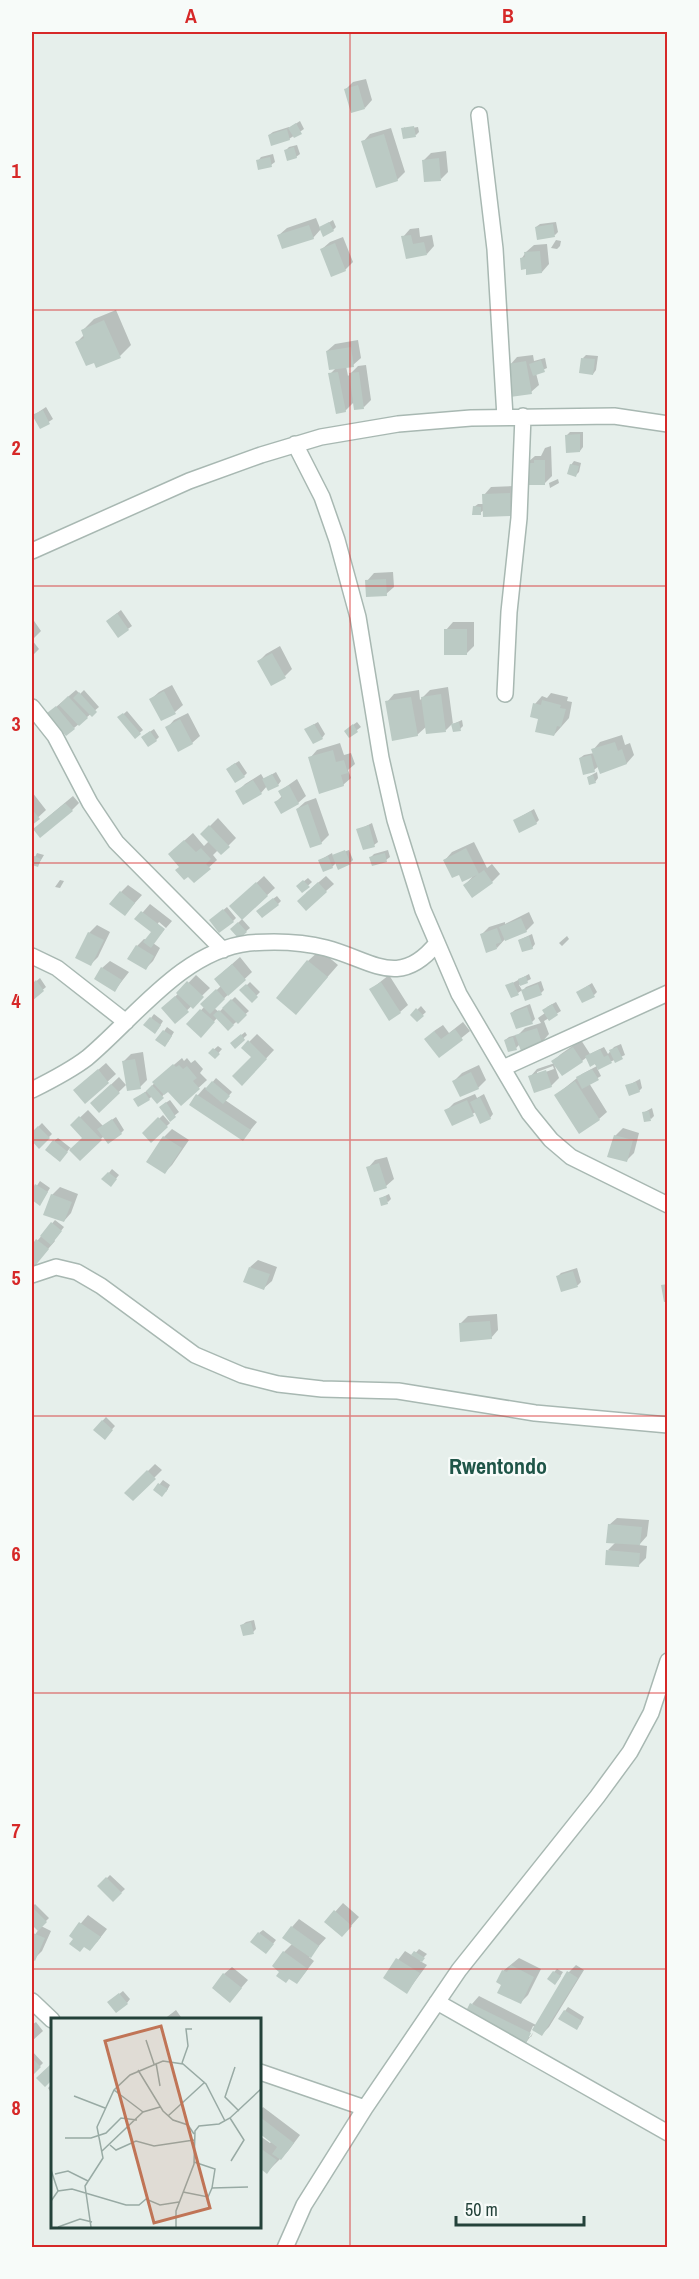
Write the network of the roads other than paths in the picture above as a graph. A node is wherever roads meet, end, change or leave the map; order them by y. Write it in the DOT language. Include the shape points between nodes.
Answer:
graph roads {
  1 [pos="479,115"];
  2 [pos="522,416"];
  3 [pos="505,417"];
  4 [pos="668,424"];
  5 [pos="296,444"];
  6 [pos="32,551"];
  7 [pos="505,694"];
  8 [pos="32,706"];
  9 [pos="437,943"];
  10 [pos="223,950"];
  11 [pos="32,956"];
  12 [pos="668,993"];
  13 [pos="126,1022"];
  14 [pos="502,1068"];
  15 [pos="32,1090"];
  16 [pos="668,1205"];
  17 [pos="32,1275"];
  18 [pos="668,1425"];
  19 [pos="668,1661"];
  20 [pos="664,1688"];
  21 [pos="32,2001"];
  22 [pos="437,2002"];
  23 [pos="51,2019"];
  24 [pos="261,2072"];
  25 [pos="365,2108"];
  26 [pos="668,2133"];
  27 [pos="285,2247"];
  1 -- 3 [label="street" via="495,249"];
  2 -- 3 [label="street"];
  2 -- 4 [label="street" via="614,416"];
  2 -- 7 [label="street" via="519,518"];
  3 -- 5 [label="street" via="398,424"];
  5 -- 6 [label="street" via="189,481"];
  5 -- 9 [label="street" via="322,497 337,540 358,617 395,820"];
  8 -- 10 [label="street" via="55,736 116,842"];
  9 -- 10 [label="street" via="411,967 391,969 326,948 295,943 248,943"];
  9 -- 14 [label="street" via="459,994"];
  10 -- 13 [label="street" via="176,976"];
  11 -- 13 [label="street" via="57,968"];
  12 -- 14 [label="street"];
  13 -- 15 [label="street" via="84,1060"];
  14 -- 16 [label="street" via="551,1140 572,1157"];
  17 -- 18 [label="street" via="56,1267 77,1272 195,1355 242,1375 278,1384 398,1391 534,1413"];
  19 -- 20 [label="street"];
  20 -- 22 [label="street" via="630,1752"];
  21 -- 23 [label="street"];
  22 -- 25 [label="street"];
  22 -- 26 [label="street"];
  24 -- 25 [label="street"];
  25 -- 27 [label="street" via="304,2205"];
}
